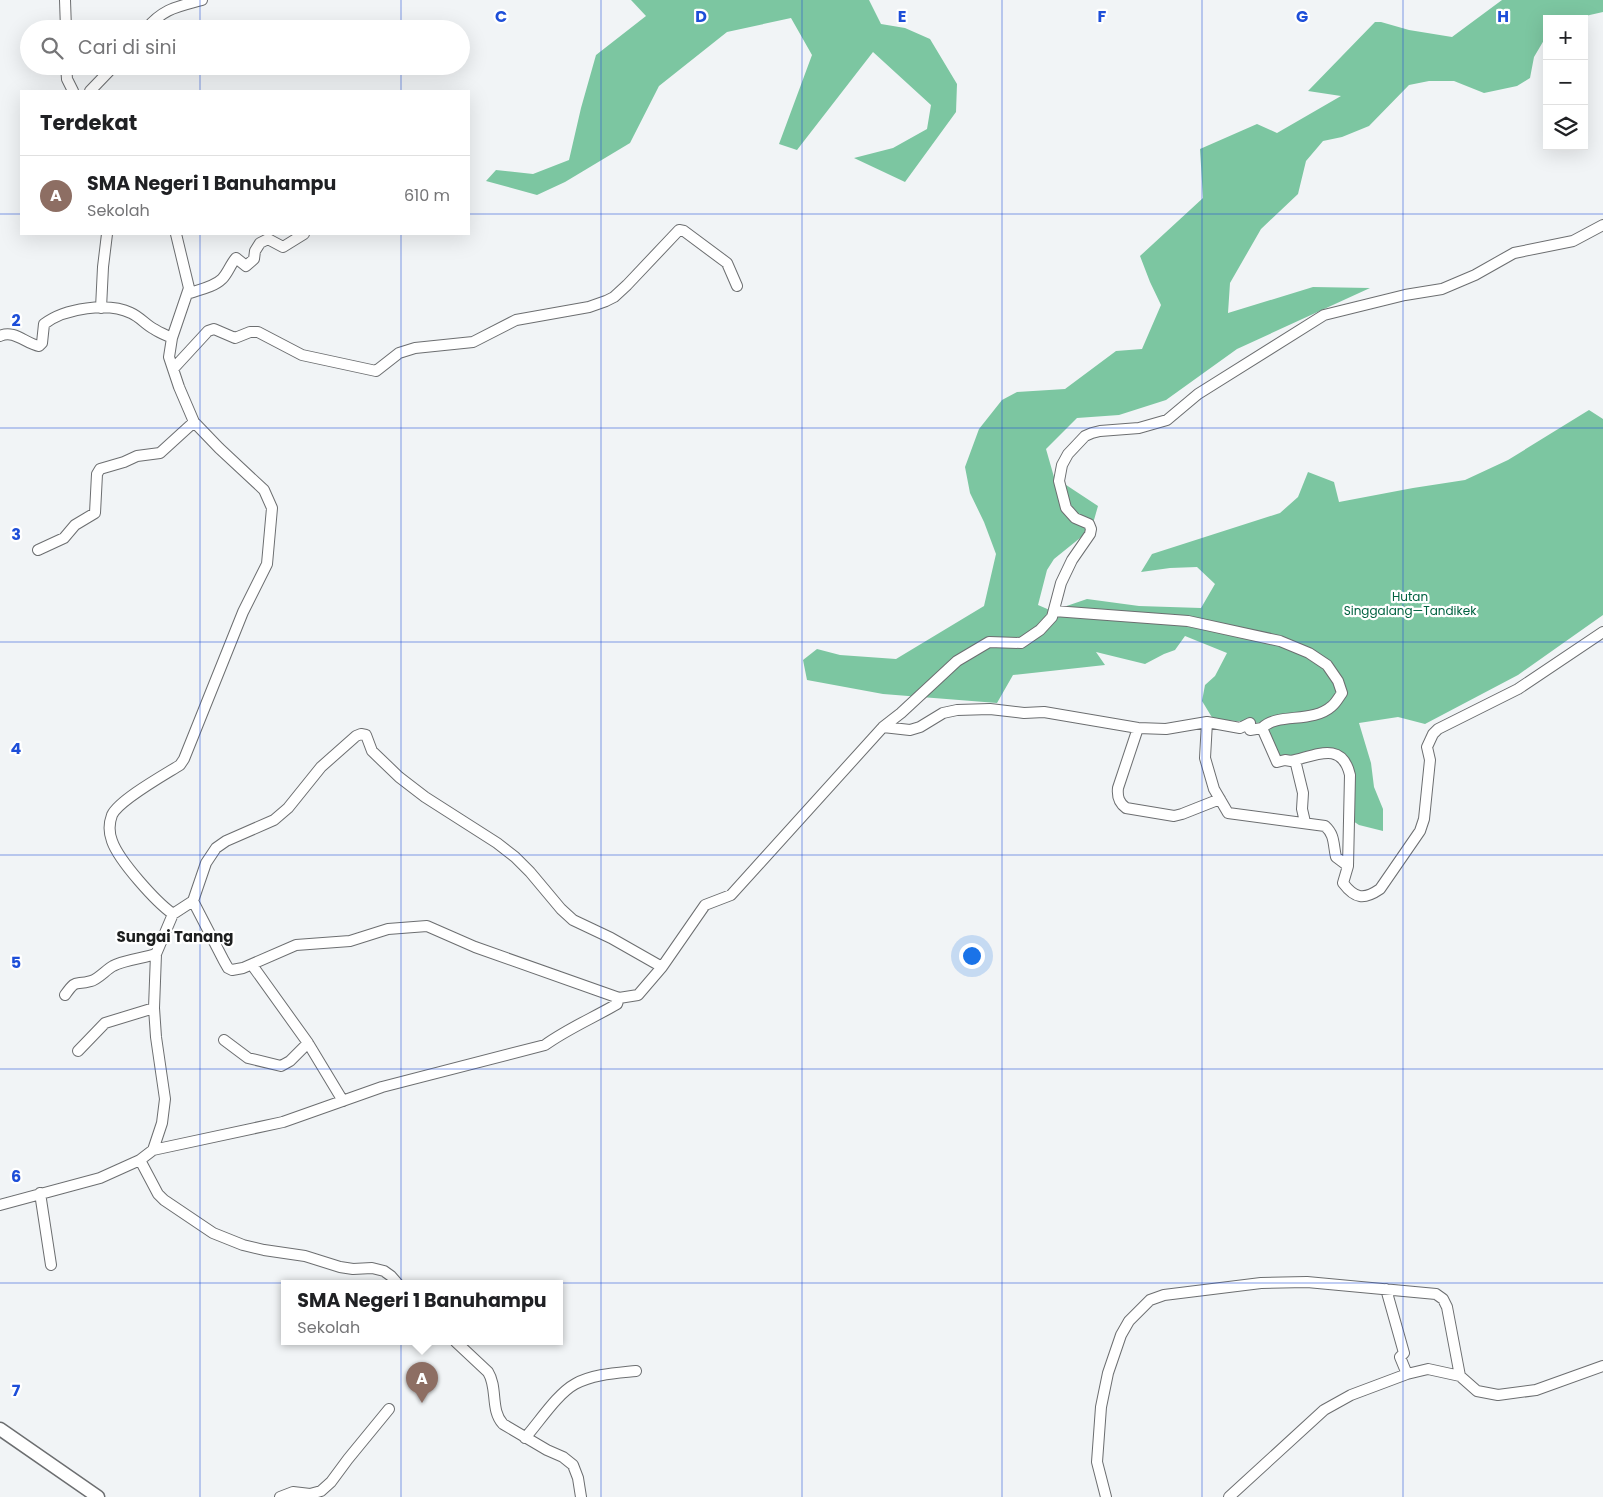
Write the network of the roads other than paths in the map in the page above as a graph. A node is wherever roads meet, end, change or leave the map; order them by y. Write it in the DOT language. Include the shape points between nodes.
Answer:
graph roads {
  1 [pos="66,0"];
  2 [pos="202,0"];
  3 [pos="66,20"];
  4 [pos="154,20"];
  5 [pos="67,75"];
  6 [pos="105,75"];
  7 [pos="72,90"];
  8 [pos="91,90"];
  9 [pos="1603,225"];
  10 [pos="107,235"];
  11 [pos="176,235"];
  12 [pos="302,235"];
  13 [pos="736,286"];
  14 [pos="188,294"];
  15 [pos="101,308"];
  16 [pos="0,336"];
  17 [pos="172,338"];
  18 [pos="173,369"];
  19 [pos="194,422"];
  20 [pos="38,550"];
  21 [pos="1054,611"];
  22 [pos="1603,632"];
  23 [pos="1207,722"];
  24 [pos="883,727"];
  25 [pos="1138,728"];
  26 [pos="1262,728"];
  27 [pos="1296,760"];
  28 [pos="1220,799"];
  29 [pos="1305,822"];
  30 [pos="1348,866"];
  31 [pos="193,901"];
  32 [pos="173,914"];
  33 [pos="156,954"];
  34 [pos="252,965"];
  35 [pos="662,966"];
  36 [pos="65,996"];
  37 [pos="620,998"];
  38 [pos="154,1008"];
  39 [pos="224,1040"];
  40 [pos="308,1043"];
  41 [pos="78,1051"];
  42 [pos="343,1101"];
  43 [pos="153,1150"];
  44 [pos="140,1160"];
  45 [pos="40,1193"];
  46 [pos="0,1205"];
  47 [pos="51,1265"];
  48 [pos="394,1280"];
  49 [pos="1386,1289"];
  50 [pos="459,1345"];
  51 [pos="1603,1366"];
  52 [pos="636,1371"];
  53 [pos="1407,1374"];
  54 [pos="1460,1376"];
  55 [pos="389,1410"];
  56 [pos="0,1429"];
  57 [pos="525,1438"];
  58 [pos="98,1497"];
  59 [pos="280,1497"];
  60 [pos="581,1497"];
  61 [pos="1106,1497"];
  62 [pos="1229,1497"];
  1 -- 3 [label="street"];
  2 -- 4 [label="street" via="166,10"];
  5 -- 7 [label="street"];
  6 -- 8 [label="street"];
  9 -- 21 [label="street" via="1573,241 1514,253 1442,289 1324,315 1198,394 1166,420 1139,428 1100,431 1085,436 1068,454 1059,481 1066,508 1089,524 1091,529 1060,583"];
  10 -- 15 [label="street"];
  11 -- 14 [label="street"];
  12 -- 14 [label="street" via="283,248 268,239 260,243 254,259 246,266 236,258 221,280"];
  13 -- 18 [label="street" via="727,263 679,230 627,285 606,301 516,320 474,342 415,348 399,354 376,371 302,355 258,332 235,338 214,329 208,331"];
  14 -- 17 [label="street"];
  15 -- 16 [label="street" via="69,312 49,320 44,324 39,346 10,334"];
  15 -- 17 [label="street" via="131,313"];
  17 -- 18 [label="street" via="169,357"];
  18 -- 19 [label="street"];
  19 -- 20 [label="street" via="160,453 141,455 100,469 95,512 75,525 64,538"];
  19 -- 32 [label="street" via="264,490 272,508 267,564 184,759 180,765 129,797 112,814 109,831 112,844 144,887"];
  21 -- 24 [label="street" via="1048,622 1021,643 989,642 957,661"];
  21 -- 26 [label="street" via="1188,621 1280,641 1309,653 1327,665 1342,693 1333,706 1316,716 1280,720"];
  22 -- 30 [label="street" via="1518,689 1438,729 1427,747 1430,760 1420,832 1380,889 1370,895 1360,897 1343,883"];
  23 -- 25 [label="street" via="1166,729"];
  23 -- 26 [label="street" via="1240,728 1250,723 1250,730"];
  23 -- 28 [label="street" via="1205,758 1214,790"];
  24 -- 25 [label="street" via="910,730 943,713 990,709 1044,712"];
  24 -- 35 [label="street" via="730,895 705,905"];
  25 -- 28 [label="street" via="1118,788 1121,804 1126,808 1174,816"];
  26 -- 27 [label="street" via="1277,762"];
  27 -- 29 [label="street"];
  27 -- 30 [label="street" via="1327,752 1343,758 1348,766"];
  28 -- 29 [label="street" via="1228,813"];
  29 -- 30 [label="street" via="1325,826 1331,831 1336,857"];
  31 -- 32 [label="street"];
  31 -- 34 [label="street" via="228,968"];
  31 -- 35 [label="street" via="206,863 216,848 226,840 274,820 288,808 321,767 361,734 366,735 372,751 399,778 515,856 573,920"];
  32 -- 33 [label="street"];
  33 -- 36 [label="street" via="116,964 92,981 76,982"];
  33 -- 38 [label="street"];
  34 -- 37 [label="street" via="296,945 350,941 388,929 427,926 475,947"];
  34 -- 40 [label="street"];
  35 -- 37 [label="street" via="638,995"];
  37 -- 42 [label="street" via="617,1004 545,1044 382,1087"];
  38 -- 41 [label="street" via="105,1022"];
  38 -- 43 [label="street" via="165,1099 162,1123"];
  39 -- 40 [label="street" via="248,1058 281,1066"];
  40 -- 42 [label="street"];
  42 -- 43 [label="street" via="283,1122"];
  43 -- 44 [label="street"];
  44 -- 45 [label="street" via="100,1178"];
  44 -- 48 [label="street" via="158,1194 213,1233 243,1245 305,1256 340,1267 384,1271"];
  45 -- 46 [label="street"];
  45 -- 47 [label="street"];
  49 -- 53 [label="street" via="1404,1353 1400,1357"];
  49 -- 54 [label="street" via="1436,1294 1442,1299 1447,1307"];
  49 -- 61 [label="street" via="1307,1282 1262,1283 1164,1295 1150,1300 1125,1328 1108,1373 1101,1407 1097,1462"];
  50 -- 57 [label="street" via="491,1377 498,1419"];
  51 -- 54 [label="street" via="1536,1390 1498,1395 1477,1390"];
  52 -- 57 [label="street" via="607,1374 577,1383 558,1398"];
  53 -- 54 [label="street" via="1428,1369"];
  53 -- 62 [label="street" via="1351,1394 1324,1410"];
  55 -- 59 [label="street" via="321,1491 310,1494 292,1492"];
  56 -- 58 [label="main road"];
  57 -- 60 [label="street" via="572,1465"];
}
